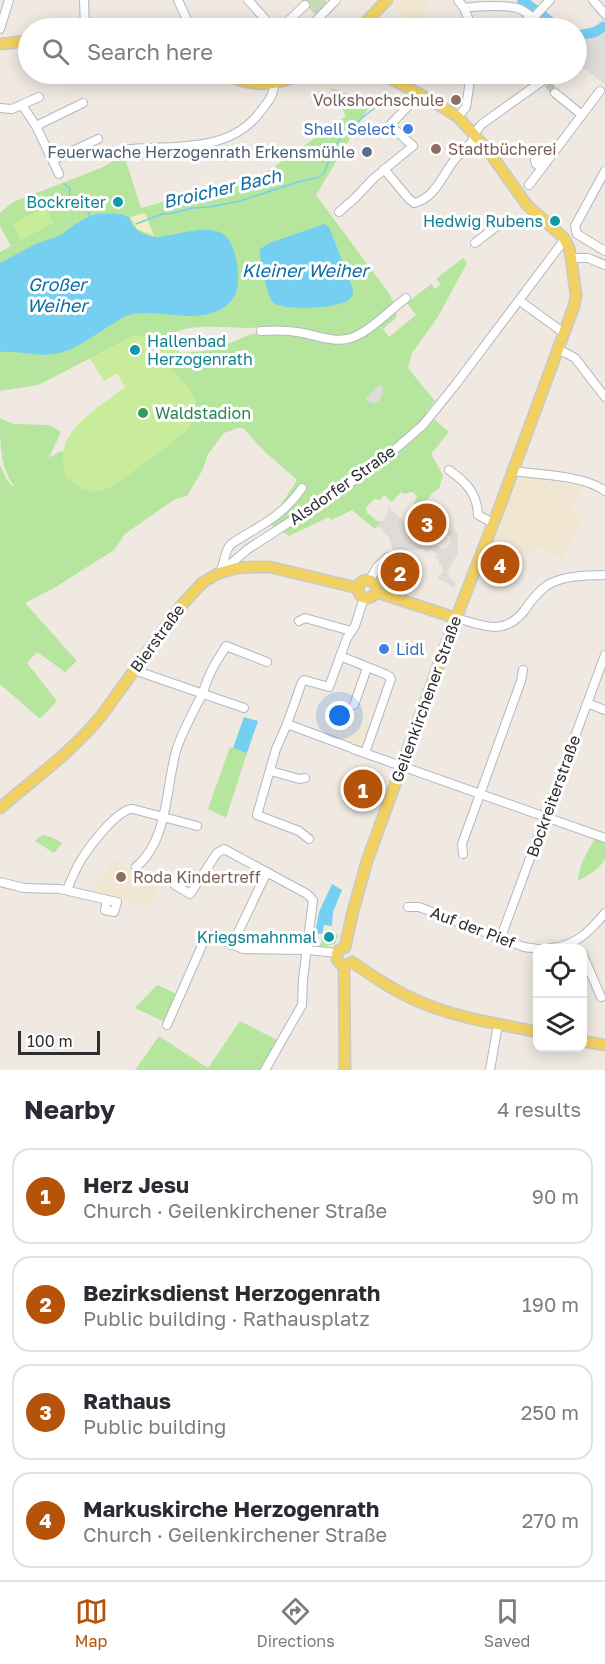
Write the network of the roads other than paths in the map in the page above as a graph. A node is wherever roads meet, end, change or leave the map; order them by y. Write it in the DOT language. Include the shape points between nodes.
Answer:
graph roads {
  1 [pos="9,0"];
  2 [pos="84,0"];
  3 [pos="178,0"];
  4 [pos="248,0"];
  5 [pos="336,0"];
  6 [pos="387,0"];
  7 [pos="458,0"];
  8 [pos="550,0"];
  9 [pos="593,0"];
  10 [pos="305,5"];
  11 [pos="464,8"];
  12 [pos="535,14"];
  13 [pos="605,14"];
  14 [pos="85,18"];
  15 [pos="186,18"];
  16 [pos="264,18"];
  17 [pos="290,18"];
  18 [pos="319,18"];
  19 [pos="370,18"];
  20 [pos="468,18"];
  21 [pos="530,18"];
  22 [pos="538,18"];
  23 [pos="0,29"];
  24 [pos="0,38"];
  25 [pos="18,39"];
  26 [pos="18,42"];
  27 [pos="0,44"];
  28 [pos="274,84"];
  29 [pos="401,84"];
  30 [pos="469,84"];
  31 [pos="541,84"];
  32 [pos="600,91"];
  33 [pos="418,93"];
  34 [pos="555,93"];
  35 [pos="39,97"];
  36 [pos="83,103"];
  37 [pos="22,105"];
  38 [pos="0,108"];
  39 [pos="582,115"];
  40 [pos="458,117"];
  41 [pos="36,126"];
  42 [pos="474,134"];
  43 [pos="98,139"];
  44 [pos="125,150"];
  45 [pos="52,160"];
  46 [pos="384,169"];
  47 [pos="605,171"];
  48 [pos="59,174"];
  49 [pos="529,185"];
  50 [pos="339,212"];
  51 [pos="506,219"];
  52 [pos="565,239"];
  53 [pos="475,243"];
  54 [pos="605,251"];
  55 [pos="571,258"];
  56 [pos="605,265"];
  57 [pos="406,298"];
  58 [pos="520,301"];
  59 [pos="261,331"];
  60 [pos="564,333"];
  61 [pos="558,349"];
  62 [pos="605,396"];
  63 [pos="449,470"];
  64 [pos="513,471"];
  65 [pos="302,488"];
  66 [pos="605,491"];
  67 [pos="493,523"];
  68 [pos="219,573"];
  69 [pos="605,575"];
  70 [pos="370,580"];
  71 [pos="376,592"];
  72 [pos="361,593"];
  73 [pos="407,603"];
  74 [pos="456,618"];
  75 [pos="299,621"];
  76 [pos="351,632"];
  77 [pos="605,655"];
  78 [pos="340,656"];
  79 [pos="267,662"];
  80 [pos="367,668"];
  81 [pos="134,670"];
  82 [pos="523,670"];
  83 [pos="202,694"];
  84 [pos="587,703"];
  85 [pos="354,705"];
  86 [pos="244,708"];
  87 [pos="605,710"];
  88 [pos="287,724"];
  89 [pos="365,753"];
  90 [pos="402,766"];
  91 [pos="271,771"];
  92 [pos="305,778"];
  93 [pos="480,792"];
  94 [pos="1,805"];
  95 [pos="546,816"];
  96 [pos="163,817"];
  97 [pos="197,826"];
  98 [pos="309,838"];
  99 [pos="605,838"];
  100 [pos="463,854"];
  101 [pos="136,867"];
  102 [pos="267,872"];
  103 [pos="0,882"];
  104 [pos="175,885"];
  105 [pos="67,890"];
  106 [pos="107,900"];
  107 [pos="408,907"];
  108 [pos="605,913"];
  109 [pos="501,937"];
  110 [pos="580,944"];
  111 [pos="232,945"];
  112 [pos="533,948"];
  113 [pos="307,950"];
  114 [pos="341,950"];
  115 [pos="348,964"];
  116 [pos="587,965"];
  117 [pos="601,997"];
  118 [pos="498,1024"];
  119 [pos="167,1025"];
  120 [pos="533,1031"];
  121 [pos="587,1042"];
  122 [pos="605,1045"];
  123 [pos="265,1070"];
  124 [pos="345,1070"];
  125 [pos="490,1070"];
  1 -- 23 [label="street"];
  2 -- 14 [label="street"];
  3 -- 15 [label="street"];
  4 -- 16 [label="street"];
  5 -- 18 [label="street"];
  6 -- 19 [label="main road"];
  7 -- 11 [label="street"];
  8 -- 12 [label="street"];
  9 -- 13 [label="street"];
  10 -- 17 [label="street"];
  11 -- 12 [label="street" via="518,8"];
  11 -- 20 [label="street"];
  12 -- 21 [label="street"];
  12 -- 22 [label="street"];
  24 -- 25 [label="main road"];
  26 -- 27 [label="main road"];
  28 -- 44 [label="street" via="269,102 256,119 235,135 196,146"];
  29 -- 33 [label="main road"];
  30 -- 40 [label="street" via="466,107"];
  31 -- 42 [label="street" via="482,124"];
  32 -- 39 [label="street"];
  33 -- 40 [label="main road"];
  33 -- 46 [label="street" via="390,125 413,146"];
  34 -- 39 [label="street"];
  35 -- 37 [label="street"];
  36 -- 41 [label="street"];
  37 -- 38 [label="street" via="8,110"];
  37 -- 41 [label="street"];
  39 -- 49 [label="street"];
  40 -- 42 [label="main road"];
  41 -- 45 [label="street"];
  42 -- 46 [label="street" via="436,188 418,202 409,199"];
  42 -- 52 [label="main road" via="527,206"];
  43 -- 45 [label="street"];
  45 -- 48 [label="street"];
  46 -- 50 [label="street"];
  47 -- 54 [label="street" via="575,226 577,234"];
  51 -- 53 [label="street"];
  52 -- 55 [label="main road, Geilenkirchener Straße"];
  52 -- 58 [label="street, Alsdorfer Straße"];
  55 -- 56 [label="street" via="588,258"];
  55 -- 60 [label="main road, Geilenkirchener Straße" via="575,301"];
  57 -- 59 [label="street" via="366,331 346,339"];
  58 -- 60 [label="street"];
  58 -- 68 [label="street, Alsdorfer Straße" via="423,425 359,477 248,549"];
  60 -- 61 [label="main road, Geilenkirchener Straße"];
  61 -- 62 [label="street" via="575,358"];
  61 -- 64 [label="main road, Geilenkirchener Straße"];
  63 -- 67 [label="street" via="472,490 478,515"];
  64 -- 66 [label="street" via="581,480"];
  64 -- 67 [label="main road, Geilenkirchener Straße"];
  65 -- 68 [label="street" via="282,512 231,544"];
  67 -- 74 [label="main road, Geilenkirchener Straße"];
  68 -- 72 [label="main road, Bierstraße" via="270,567"];
  68 -- 81 [label="main road, Bierstraße" via="202,583 186,600"];
  69 -- 74 [label="street" via="548,585 519,617 500,628"];
  70 -- 71 [label="main road"];
  70 -- 72 [label="main road" via="361,582"];
  70 -- 73 [label="street" via="385,560 385,584"];
  71 -- 72 [label="main road" via="372,597"];
  71 -- 73 [label="main road"];
  72 -- 76 [label="street"];
  73 -- 74 [label="main road"];
  74 -- 90 [label="main road, Geilenkirchener Straße"];
  75 -- 76 [label="street" via="304,618"];
  76 -- 78 [label="street"];
  77 -- 84 [label="street, Bockreiterstraße"];
  78 -- 80 [label="street"];
  78 -- 88 [label="street" via="329,687 302,682"];
  79 -- 83 [label="street" via="226,646"];
  80 -- 85 [label="street"];
  80 -- 89 [label="street" via="390,676 391,682"];
  81 -- 83 [label="street"];
  81 -- 94 [label="main road, Bierstraße" via="81,739"];
  82 -- 93 [label="street"];
  83 -- 86 [label="street"];
  83 -- 96 [label="street" via="176,751"];
  84 -- 87 [label="street"];
  84 -- 95 [label="street, Bockreiterstraße"];
  88 -- 89 [label="street"];
  88 -- 91 [label="street"];
  89 -- 90 [label="street"];
  90 -- 93 [label="street"];
  90 -- 114 [label="main road, Geilenkirchener Straße" via="363,872"];
  91 -- 92 [label="street"];
  91 -- 98 [label="street" via="257,815"];
  93 -- 95 [label="street"];
  93 -- 100 [label="street" via="462,844"];
  95 -- 99 [label="street"];
  95 -- 109 [label="street, Bockreiterstraße"];
  96 -- 97 [label="street"];
  96 -- 101 [label="street" via="150,849"];
  96 -- 105 [label="street" via="125,810 90,848"];
  102 -- 104 [label="street" via="222,849 193,897"];
  102 -- 111 [label="street"];
  102 -- 113 [label="street" via="313,900"];
  103 -- 105 [label="street" via="24,888"];
  105 -- 106 [label="street"];
  107 -- 109 [label="street, Auf der Pief" via="418,907"];
  108 -- 110 [label="street"];
  109 -- 112 [label="street, Auf der Pief"];
  111 -- 113 [label="street" via="250,950"];
  111 -- 119 [label="street" via="207,934"];
  113 -- 114 [label="street"];
  113 -- 123 [label="street" via="302,1005"];
  114 -- 115 [label="main road" via="337,960"];
  114 -- 115 [label="main road" via="353,951 355,957"];
  115 -- 118 [label="main road" via="421,1003"];
  115 -- 124 [label="main road"];
  116 -- 117 [label="street"];
  118 -- 120 [label="main road"];
  118 -- 125 [label="street"];
  121 -- 122 [label="main road"];
}
